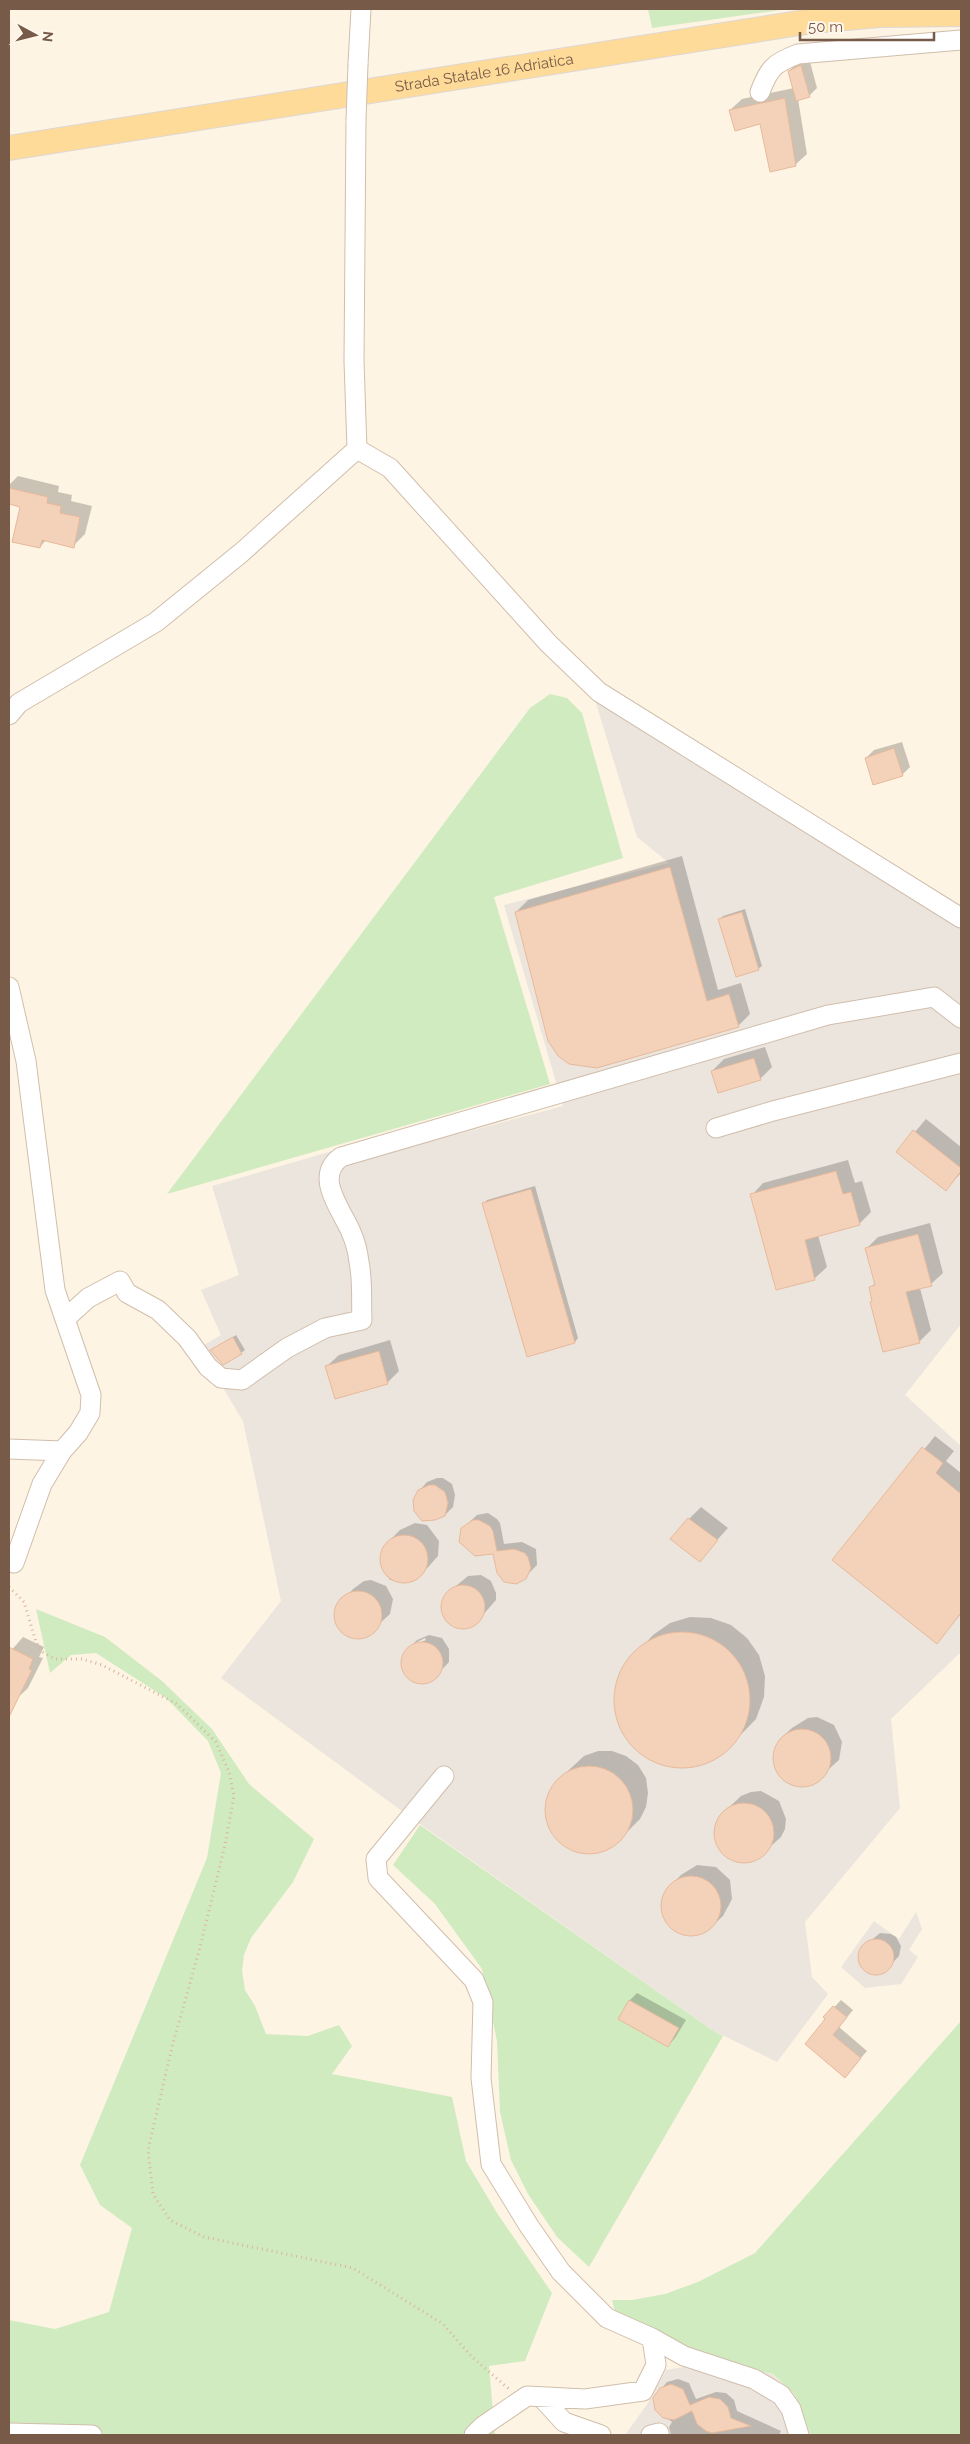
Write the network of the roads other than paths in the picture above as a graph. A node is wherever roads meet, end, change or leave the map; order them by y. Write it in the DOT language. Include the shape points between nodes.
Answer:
graph roads {
  1 [pos="361,9"];
  2 [pos="961,14"];
  3 [pos="961,40"];
  4 [pos="760,92"];
  5 [pos="9,148"];
  6 [pos="357,449"];
  7 [pos="12,706"];
  8 [pos="961,918"];
  9 [pos="9,987"];
  10 [pos="11,1007"];
  11 [pos="961,1018"];
  12 [pos="961,1063"];
  13 [pos="716,1128"];
  14 [pos="65,1319"];
  15 [pos="9,1449"];
  16 [pos="62,1451"];
  17 [pos="14,1563"];
  18 [pos="444,1776"];
  19 [pos="652,2338"];
  20 [pos="534,2396"];
  21 [pos="9,2433"];
  22 [pos="92,2435"];
  23 [pos="474,2435"];
  24 [pos="601,2435"];
  25 [pos="799,2435"];
  1 -- 6 [label="street, bridge" via="356,120 354,360"];
  2 -- 5 [label="main road, Strada Statale 16 Adriatica" via="879,15 812,21"];
  3 -- 4 [label="street" via="798,54 780,61 768,71"];
  6 -- 7 [label="street" via="241,553 156,622"];
  6 -- 8 [label="street" via="390,468 548,642 599,692"];
  9 -- 10 [label="street"];
  10 -- 14 [label="street" via="26,1061 55,1290"];
  11 -- 14 [label="street" via="934,997 828,1015 341,1157 333,1163 329,1174 330,1186 351,1232 360,1263 362,1320 325,1328 288,1348 242,1380 221,1378 158,1310 127,1292 120,1281 88,1298"];
  12 -- 13 [label="street"];
  14 -- 16 [label="street" via="91,1395 90,1413"];
  15 -- 16 [label="street"];
  16 -- 17 [label="street" via="42,1484"];
  18 -- 19 [label="street" via="376,1859 378,1878 474,1980 483,2002 481,2078 491,2164 561,2272 607,2318"];
  19 -- 20 [label="street" via="656,2364 643,2392 585,2399"];
  19 -- 25 [label="street" via="684,2356 754,2379 780,2394 791,2409"];
  20 -- 23 [label="street" via="483,2426"];
  20 -- 24 [label="street" via="564,2422"];
  21 -- 22 [label="street"];
}
